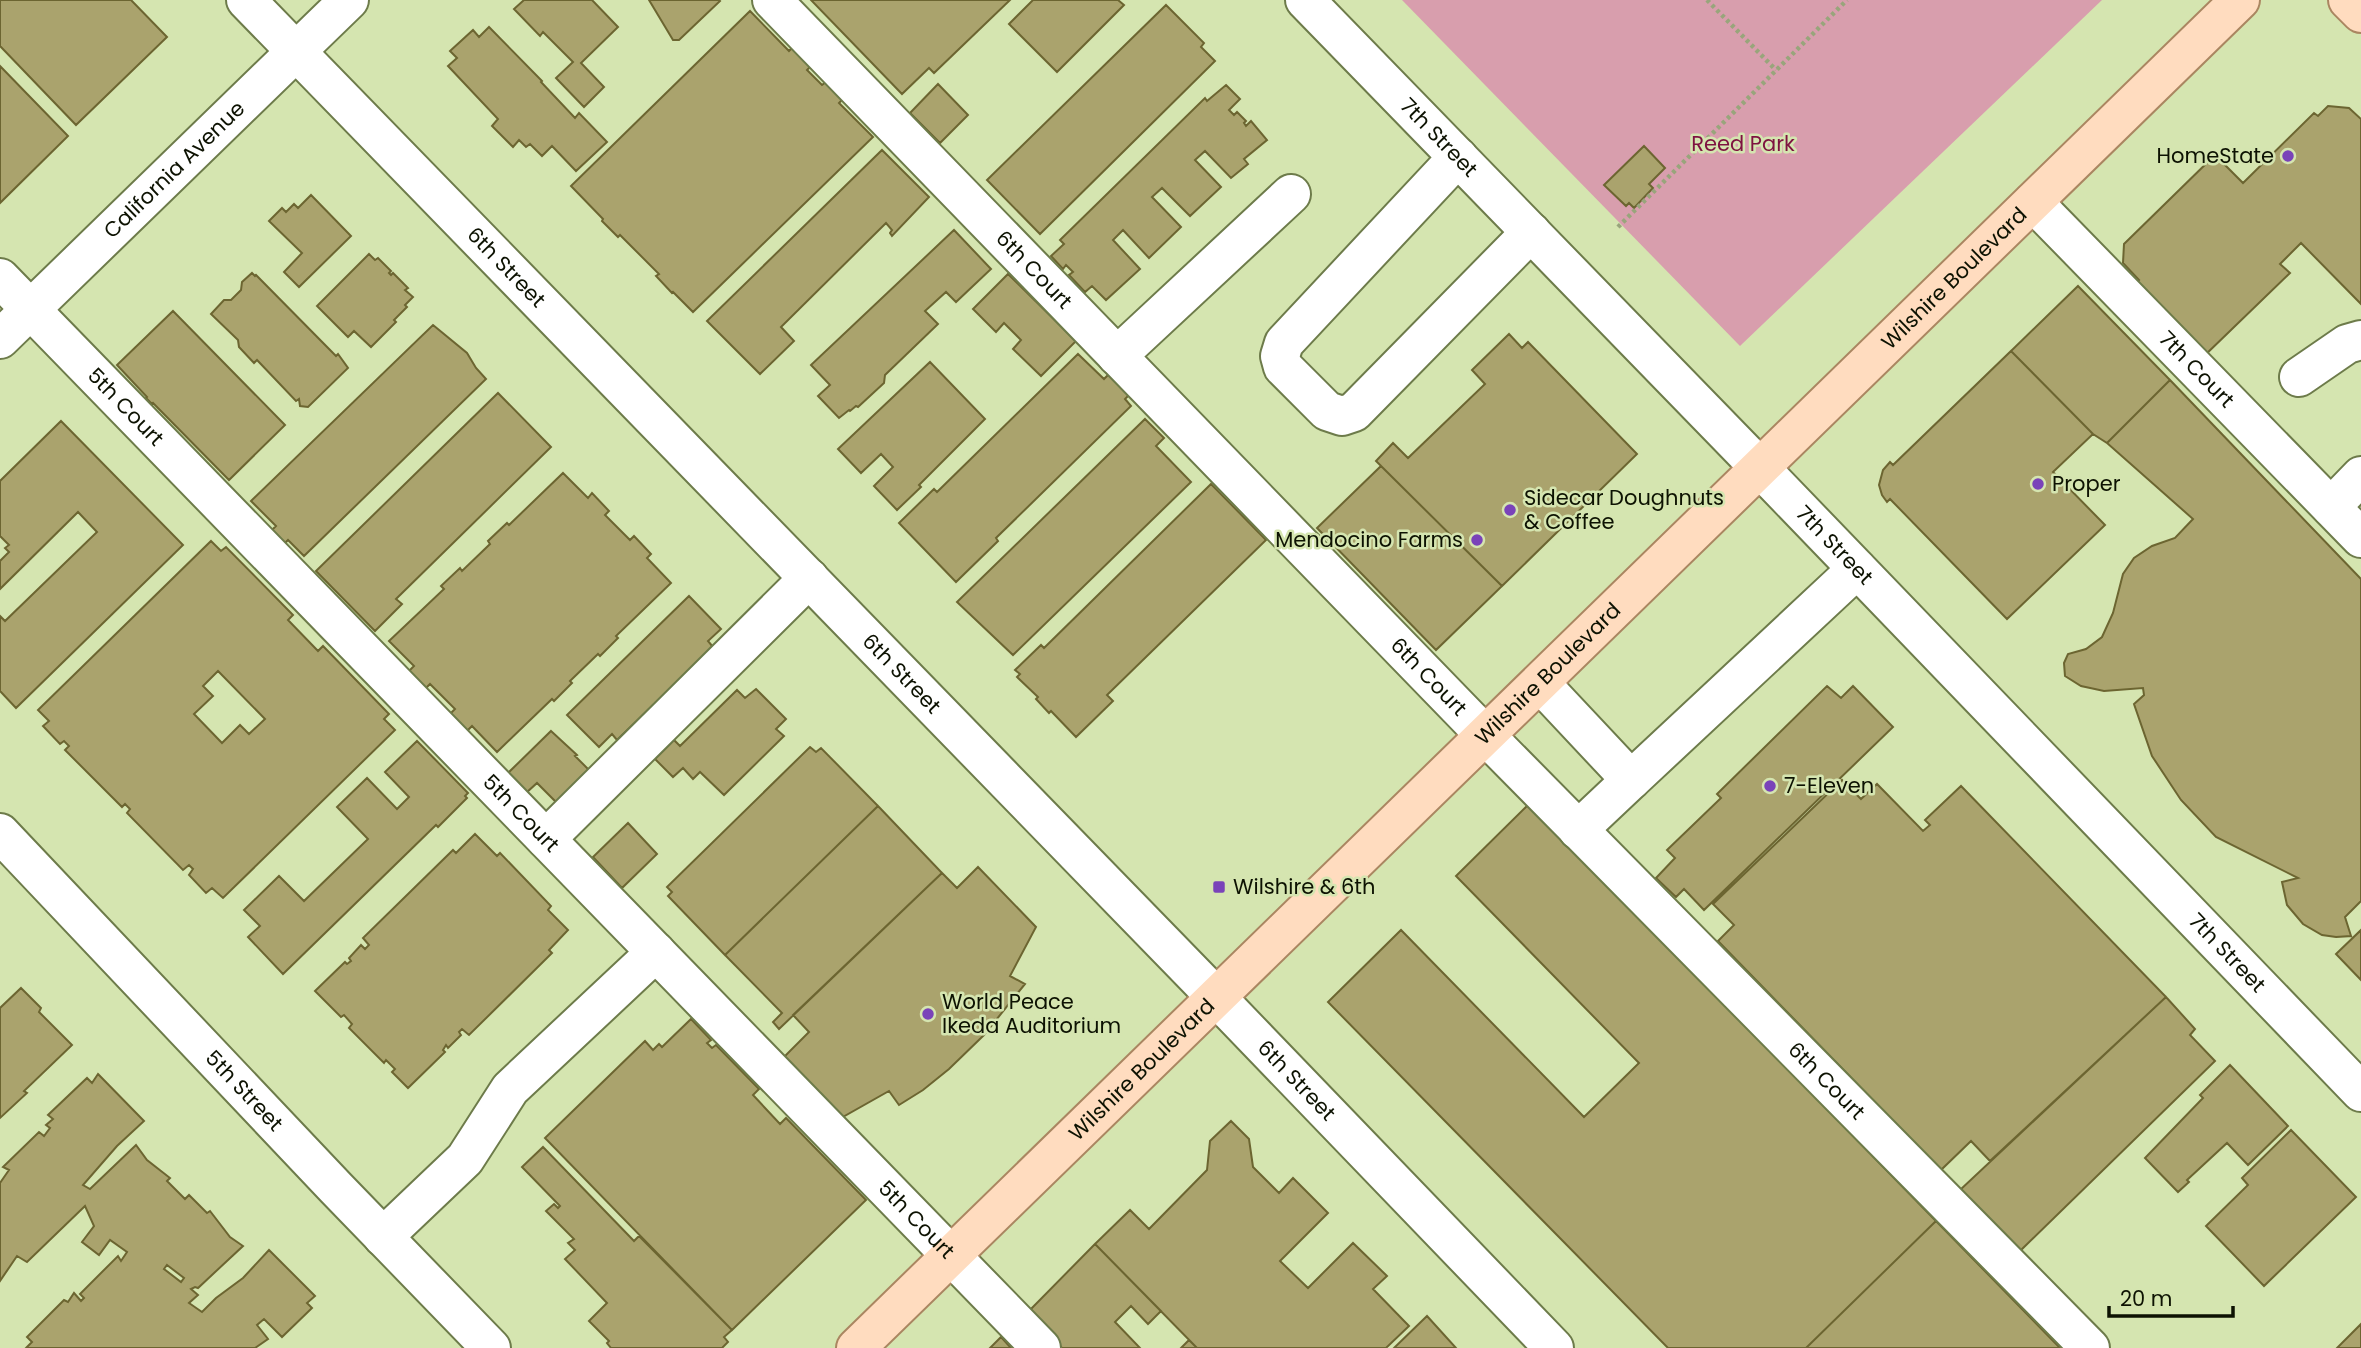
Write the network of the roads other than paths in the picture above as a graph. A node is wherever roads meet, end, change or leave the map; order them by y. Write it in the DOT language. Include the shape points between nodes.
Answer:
graph roads {
  1 [pos="246,0"];
  2 [pos="349,0"];
  3 [pos="772,0"];
  4 [pos="1305,0"];
  5 [pos="2240,0"];
  6 [pos="2348,0"];
  7 [pos="2361,13"];
  8 [pos="296,51"];
  9 [pos="1458,157"];
  10 [pos="1291,194"];
  11 [pos="2033,202"];
  12 [pos="1531,232"];
  13 [pos="0,278"];
  14 [pos="30,310"];
  15 [pos="0,339"];
  16 [pos="2361,340"];
  17 [pos="1117,356"];
  18 [pos="2299,377"];
  19 [pos="1760,468"];
  20 [pos="2361,476"];
  21 [pos="2331,507"];
  22 [pos="2361,538"];
  23 [pos="1857,569"];
  24 [pos="809,578"];
  25 [pos="1540,683"];
  26 [pos="1486,736"];
  27 [pos="1631,780"];
  28 [pos="1578,830"];
  29 [pos="0,833"];
  30 [pos="546,839"];
  31 [pos="656,952"];
  32 [pos="1217,998"];
  33 [pos="2361,1092"];
  34 [pos="383,1237"];
  35 [pos="952,1257"];
  36 [pos="491,1348"];
  37 [pos="856,1348"];
  38 [pos="1041,1348"];
  39 [pos="1554,1348"];
  40 [pos="2090,1348"];
  1 -- 8 [label="street, 6th Street"];
  2 -- 8 [label="street, California Avenue"];
  3 -- 17 [label="street, 6th Court"];
  4 -- 9 [label="street, 7th Street"];
  5 -- 11 [label="main road, Wilshire Boulevard"];
  6 -- 7 [label="main road"];
  8 -- 14 [label="street, California Avenue"];
  8 -- 24 [label="street, 6th Street"];
  9 -- 12 [label="street, 7th Street"];
  9 -- 12 [label="street" via="1284,343 1283,367 1327,411 1342,416 1354,412"];
  10 -- 17 [label="street"];
  11 -- 19 [label="main road, Wilshire Boulevard"];
  11 -- 21 [label="street, 7th Court"];
  12 -- 19 [label="street, 7th Street"];
  13 -- 14 [label="street, 5th Court"];
  14 -- 15 [label="street, California Avenue"];
  14 -- 30 [label="street, 5th Court"];
  16 -- 18 [label="street" via="2347,344"];
  17 -- 26 [label="street, 6th Court"];
  19 -- 23 [label="street, 7th Street"];
  19 -- 25 [label="main road, Wilshire Boulevard"];
  20 -- 21 [label="street"];
  21 -- 22 [label="street, 7th Court"];
  23 -- 27 [label="street"];
  23 -- 33 [label="street, 7th Street"];
  24 -- 30 [label="street"];
  24 -- 32 [label="street, 6th Street"];
  25 -- 26 [label="main road, Wilshire Boulevard"];
  25 -- 27 [label="street"];
  26 -- 28 [label="street, 6th Court"];
  26 -- 32 [label="main road, Wilshire Boulevard"];
  27 -- 28 [label="street"];
  28 -- 40 [label="street, 6th Court"];
  29 -- 34 [label="street, 5th Street"];
  30 -- 31 [label="street, 5th Court"];
  31 -- 34 [label="street" via="510,1089 465,1158"];
  31 -- 35 [label="street, 5th Court"];
  32 -- 35 [label="main road, Wilshire Boulevard"];
  32 -- 39 [label="street, 6th Street"];
  34 -- 36 [label="street, 5th Street"];
  35 -- 37 [label="main road, Wilshire Boulevard"];
  35 -- 38 [label="street, 5th Court"];
}
